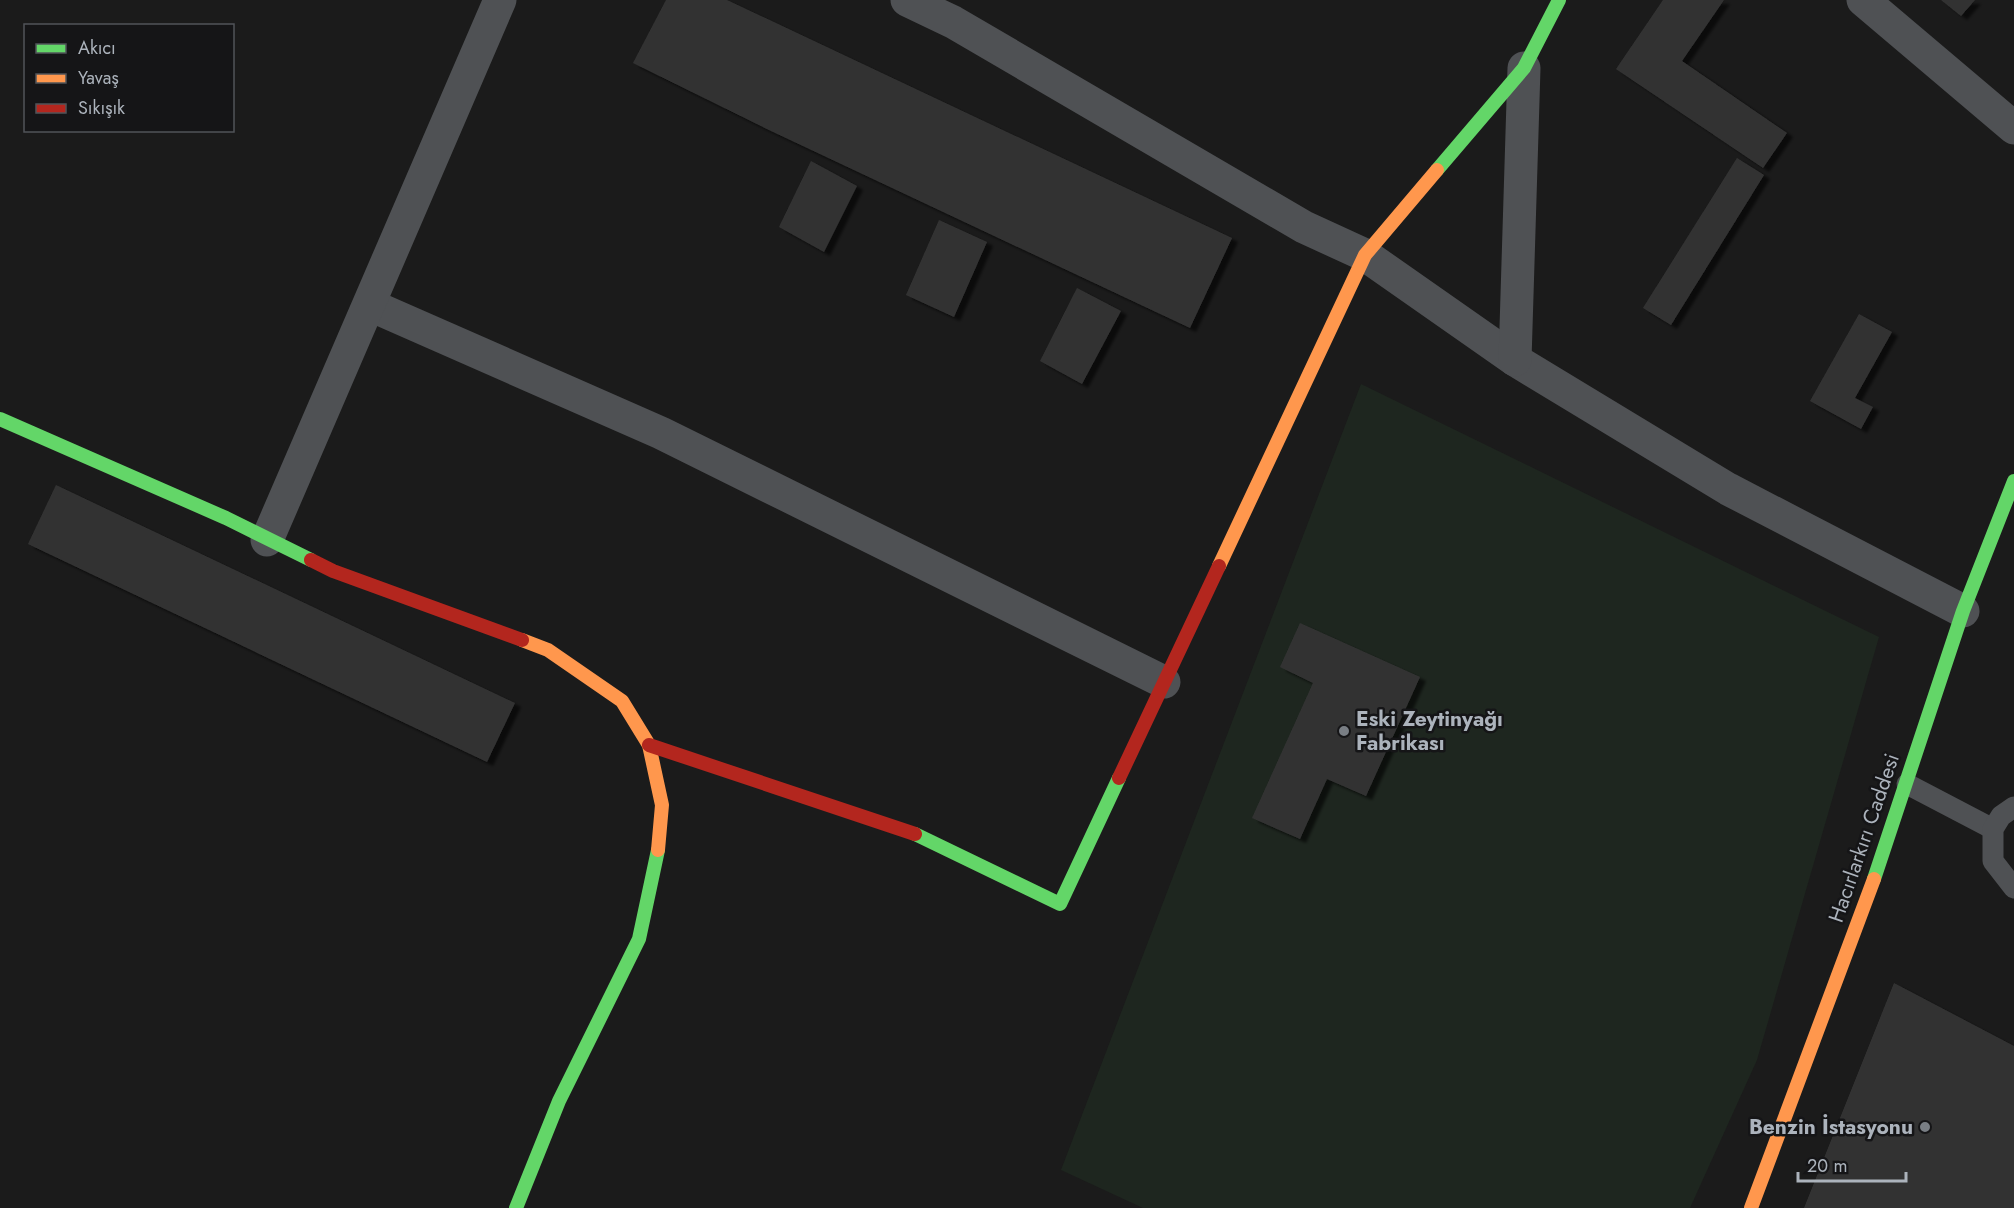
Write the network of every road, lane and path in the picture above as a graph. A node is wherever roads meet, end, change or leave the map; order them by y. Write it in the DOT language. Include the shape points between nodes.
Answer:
graph roads {
  1 [pos="500,0"];
  2 [pos="906,0"];
  3 [pos="1559,0"];
  4 [pos="1863,0"];
  5 [pos="1524,68"];
  6 [pos="2014,128"];
  7 [pos="1365,255"];
  8 [pos="370,305"];
  9 [pos="1515,360"];
  10 [pos="0,419"];
  11 [pos="2014,481"];
  12 [pos="267,540"];
  13 [pos="1963,611"];
  14 [pos="1164,682"];
  15 [pos="649,745"];
  16 [pos="1907,784"];
  17 [pos="2014,807"];
  18 [pos="1993,829"];
  19 [pos="2014,888"];
  20 [pos="516,1208"];
  21 [pos="1751,1208"];
  1 -- 8 [label="street"];
  2 -- 7 [label="street" via="953,22 1304,227"];
  3 -- 5 [label="street"];
  4 -- 6 [label="street"];
  5 -- 7 [label="street"];
  5 -- 9 [label="street"];
  7 -- 9 [label="street"];
  7 -- 14 [label="street"];
  8 -- 12 [label="street"];
  8 -- 14 [label="street" via="661,433"];
  9 -- 13 [label="street" via="1728,489"];
  10 -- 12 [label="street" via="226,518"];
  11 -- 13 [label="street, Hacırlarkırı Caddesi"];
  12 -- 15 [label="street" via="333,571 548,650 622,701"];
  13 -- 16 [label="street, Hacırlarkırı Caddesi"];
  14 -- 15 [label="street" via="1060,904 901,827"];
  15 -- 20 [label="street" via="662,805 657,860 639,939 559,1101"];
  16 -- 18 [label="lane"];
  16 -- 21 [label="street, Hacırlarkırı Caddesi"];
  17 -- 18 [label="lane" via="2001,816"];
  18 -- 19 [label="lane" via="1993,861"];
}
